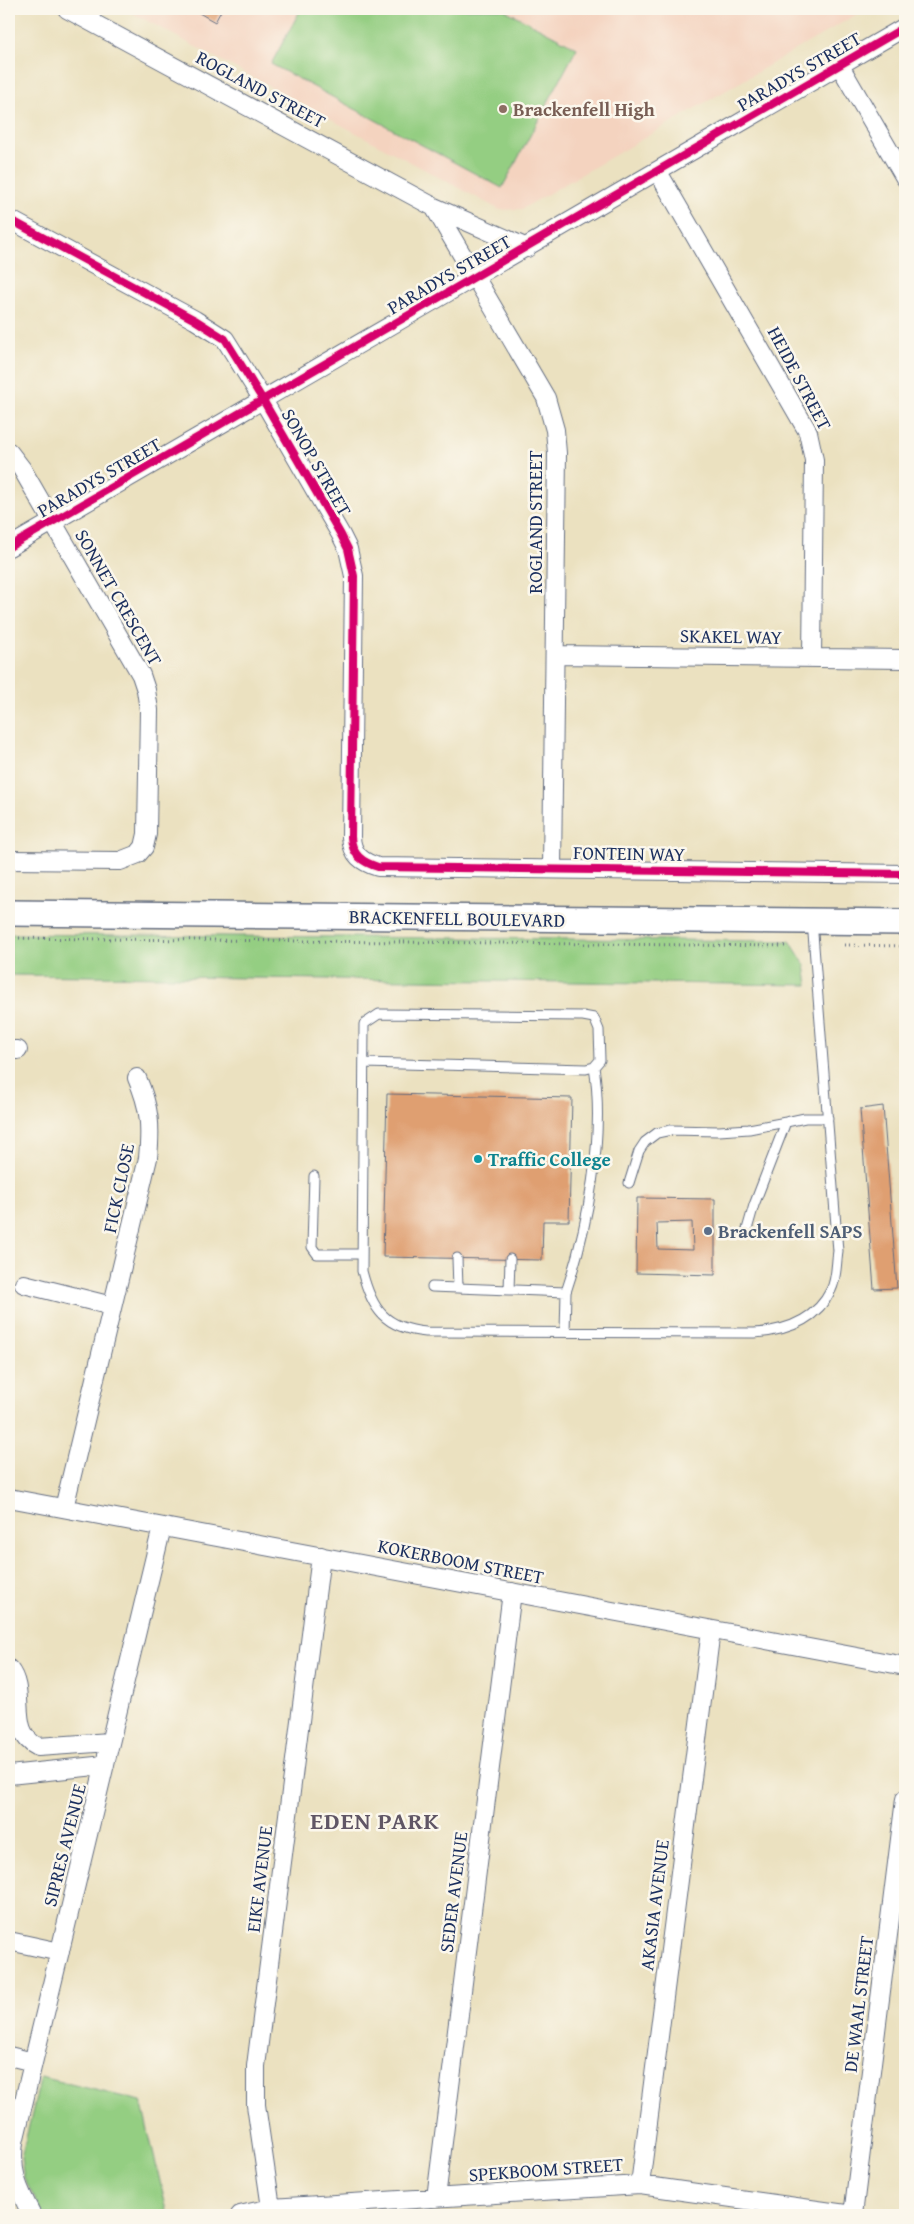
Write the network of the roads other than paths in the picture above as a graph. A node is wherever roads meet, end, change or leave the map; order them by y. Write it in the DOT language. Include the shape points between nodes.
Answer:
graph roads {
  1 [pos="68,9"];
  2 [pos="95,15"];
  3 [pos="905,27"];
  4 [pos="840,66"];
  5 [pos="658,172"];
  6 [pos="905,178"];
  7 [pos="434,207"];
  8 [pos="9,219"];
  9 [pos="527,248"];
  10 [pos="474,278"];
  11 [pos="263,400"];
  12 [pos="9,452"];
  13 [pos="52,523"];
  14 [pos="9,547"];
  15 [pos="556,655"];
  16 [pos="812,658"];
  17 [pos="905,659"];
  18 [pos="356,855"];
  19 [pos="9,860"];
  20 [pos="552,869"];
  21 [pos="905,874"];
  22 [pos="9,913"];
  23 [pos="812,921"];
  24 [pos="905,922"];
  25 [pos="364,1063"];
  26 [pos="594,1067"];
  27 [pos="137,1078"];
  28 [pos="828,1118"];
  29 [pos="786,1122"];
  30 [pos="314,1176"];
  31 [pos="630,1183"];
  32 [pos="746,1233"];
  33 [pos="362,1254"];
  34 [pos="457,1258"];
  35 [pos="510,1259"];
  36 [pos="24,1284"];
  37 [pos="432,1287"];
  38 [pos="458,1288"];
  39 [pos="509,1290"];
  40 [pos="566,1292"];
  41 [pos="112,1306"];
  42 [pos="565,1332"];
  43 [pos="9,1498"];
  44 [pos="64,1508"];
  45 [pos="162,1527"];
  46 [pos="321,1556"];
  47 [pos="512,1592"];
  48 [pos="711,1630"];
  49 [pos="905,1666"];
  50 [pos="9,1669"];
  51 [pos="110,1742"];
  52 [pos="105,1765"];
  53 [pos="9,1775"];
  54 [pos="905,1799"];
  55 [pos="898,1910"];
  56 [pos="9,1941"];
  57 [pos="60,1952"];
  58 [pos="9,2056"];
  59 [pos="33,2062"];
  60 [pos="640,2185"];
  61 [pos="436,2198"];
  62 [pos="271,2208"];
  63 [pos="32,2215"];
  64 [pos="240,2215"];
  65 [pos="853,2215"];
  1 -- 2 [label="street, ROGLAND STREET"];
  2 -- 7 [label="street, ROGLAND STREET"];
  3 -- 4 [label="street, PARADYS STREET"];
  4 -- 5 [label="street, PARADYS STREET"];
  4 -- 6 [label="street"];
  5 -- 9 [label="street, PARADYS STREET"];
  5 -- 16 [label="street, HEIDE STREET" via="808,432 814,460"];
  7 -- 9 [label="street, ROGLAND STREET"];
  7 -- 10 [label="street, ROGLAND STREET"];
  8 -- 11 [label="street, SONOP STREET" via="216,332 234,351"];
  9 -- 10 [label="street, PARADYS STREET"];
  10 -- 11 [label="street, PARADYS STREET"];
  10 -- 15 [label="street, ROGLAND STREET" via="552,412 557,453"];
  11 -- 13 [label="street, PARADYS STREET"];
  11 -- 18 [label="street, SONOP STREET" via="341,535 351,560 354,587 350,837"];
  12 -- 13 [label="street, SONNET CRESCENT"];
  13 -- 14 [label="street, PARADYS STREET"];
  13 -- 19 [label="street, SONNET CRESCENT" via="129,653 146,690 149,710 147,834 144,848 138,854 120,861"];
  15 -- 16 [label="street, SKAKEL WAY"];
  15 -- 20 [label="street, ROGLAND STREET"];
  16 -- 17 [label="street, SKAKEL WAY"];
  18 -- 20 [label="street, FONTEIN WAY" via="365,863 378,867"];
  20 -- 21 [label="street, FONTEIN WAY"];
  22 -- 23 [label="street, BRACKENFELL BOULEVARD"];
  23 -- 24 [label="street, BRACKENFELL BOULEVARD"];
  23 -- 28 [label="lane"];
  25 -- 26 [label="lane"];
  25 -- 26 [label="lane" via="364,1024 379,1014 582,1016 598,1022 601,1055"];
  25 -- 33 [label="lane"];
  26 -- 40 [label="lane" via="599,1096 590,1199"];
  27 -- 41 [label="street, FICK CLOSE" via="145,1097 151,1128 148,1158"];
  28 -- 29 [label="lane"];
  28 -- 42 [label="lane" via="838,1251 832,1289 815,1311 800,1323 772,1332"];
  29 -- 31 [label="lane" via="749,1129 657,1133 644,1142 639,1151"];
  29 -- 32 [label="lane"];
  30 -- 33 [label="lane" via="313,1251 317,1254"];
  33 -- 42 [label="lane" via="362,1271 375,1307 400,1327 426,1332"];
  34 -- 38 [label="lane"];
  35 -- 39 [label="lane"];
  36 -- 41 [label="street"];
  37 -- 38 [label="lane"];
  38 -- 39 [label="lane"];
  39 -- 40 [label="lane"];
  40 -- 42 [label="lane"];
  41 -- 44 [label="street, FICK CLOSE"];
  43 -- 44 [label="street, KOKERBOOM STREET"];
  44 -- 45 [label="street, KOKERBOOM STREET"];
  45 -- 46 [label="street, KOKERBOOM STREET"];
  45 -- 51 [label="street, SIPRES AVENUE"];
  46 -- 47 [label="street, KOKERBOOM STREET"];
  46 -- 62 [label="street, EIKE AVENUE" via="256,2066 256,2105"];
  47 -- 48 [label="street, KOKERBOOM STREET"];
  47 -- 61 [label="street, SEDER AVENUE"];
  48 -- 49 [label="street, KOKERBOOM STREET"];
  48 -- 60 [label="street, AKASIA AVENUE"];
  50 -- 51 [label="street" via="14,1677 22,1734 28,1742 38,1747"];
  51 -- 52 [label="street, SIPRES AVENUE"];
  52 -- 53 [label="street"];
  52 -- 57 [label="street, SIPRES AVENUE"];
  54 -- 55 [label="street, DE WAAL STREET"];
  55 -- 65 [label="street, DE WAAL STREET"];
  56 -- 57 [label="street"];
  57 -- 59 [label="street, SIPRES AVENUE"];
  58 -- 59 [label="street"];
  59 -- 63 [label="street, SIPRES AVENUE" via="11,2159 13,2174"];
  60 -- 61 [label="street, SPEKBOOM STREET"];
  60 -- 65 [label="street, SPEKBOOM STREET"];
  61 -- 62 [label="street, SPEKBOOM STREET"];
  62 -- 64 [label="street, SPEKBOOM STREET"];
}
